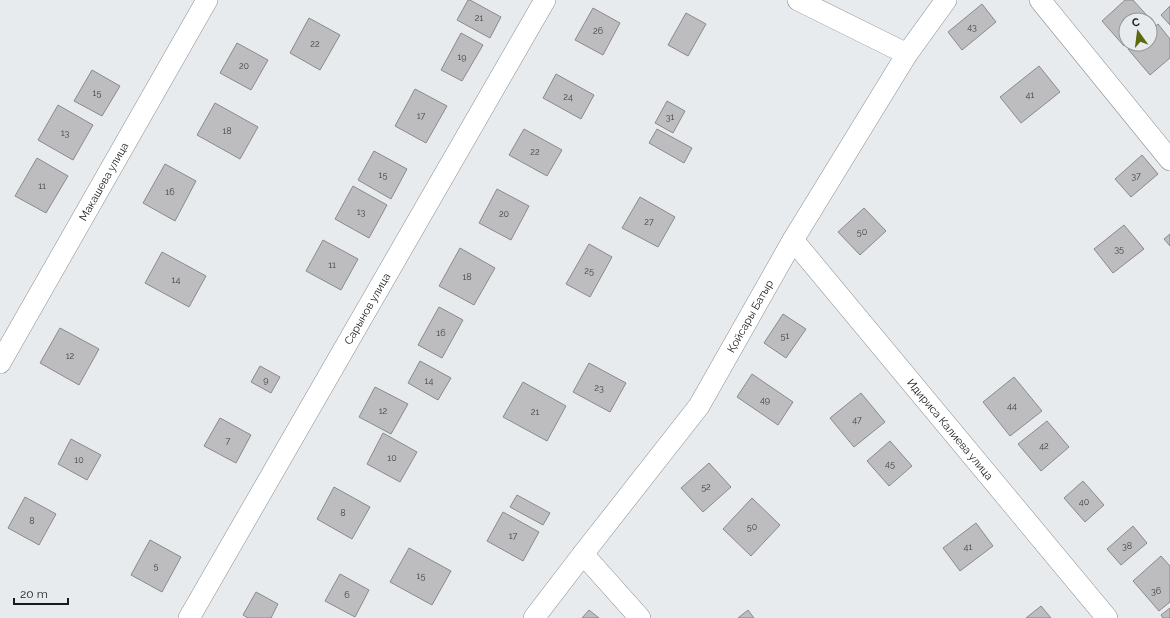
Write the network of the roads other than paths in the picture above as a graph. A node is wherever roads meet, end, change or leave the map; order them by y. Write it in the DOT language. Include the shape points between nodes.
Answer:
graph roads {
  1 [pos="207,0"];
  2 [pos="545,0"];
  3 [pos="798,0"];
  4 [pos="946,0"];
  5 [pos="1040,0"];
  6 [pos="907,54"];
  7 [pos="1170,160"];
  8 [pos="793,240"];
  9 [pos="0,363"];
  10 [pos="583,554"];
  11 [pos="189,618"];
  12 [pos="534,618"];
  13 [pos="640,618"];
  14 [pos="1107,618"];
  1 -- 9 [label="street, Макашева улица"];
  2 -- 11 [label="street, Сарынов улица"];
  3 -- 6 [label="street"];
  4 -- 6 [label="street, Қойсары Батыр"];
  5 -- 7 [label="street"];
  6 -- 8 [label="street, Қойсары Батыр"];
  8 -- 10 [label="street, Қойсары Батыр" via="699,406"];
  8 -- 14 [label="street, Идириса Калиева улица"];
  10 -- 12 [label="street, Қойсары Батыр"];
  10 -- 13 [label="street"];
}
